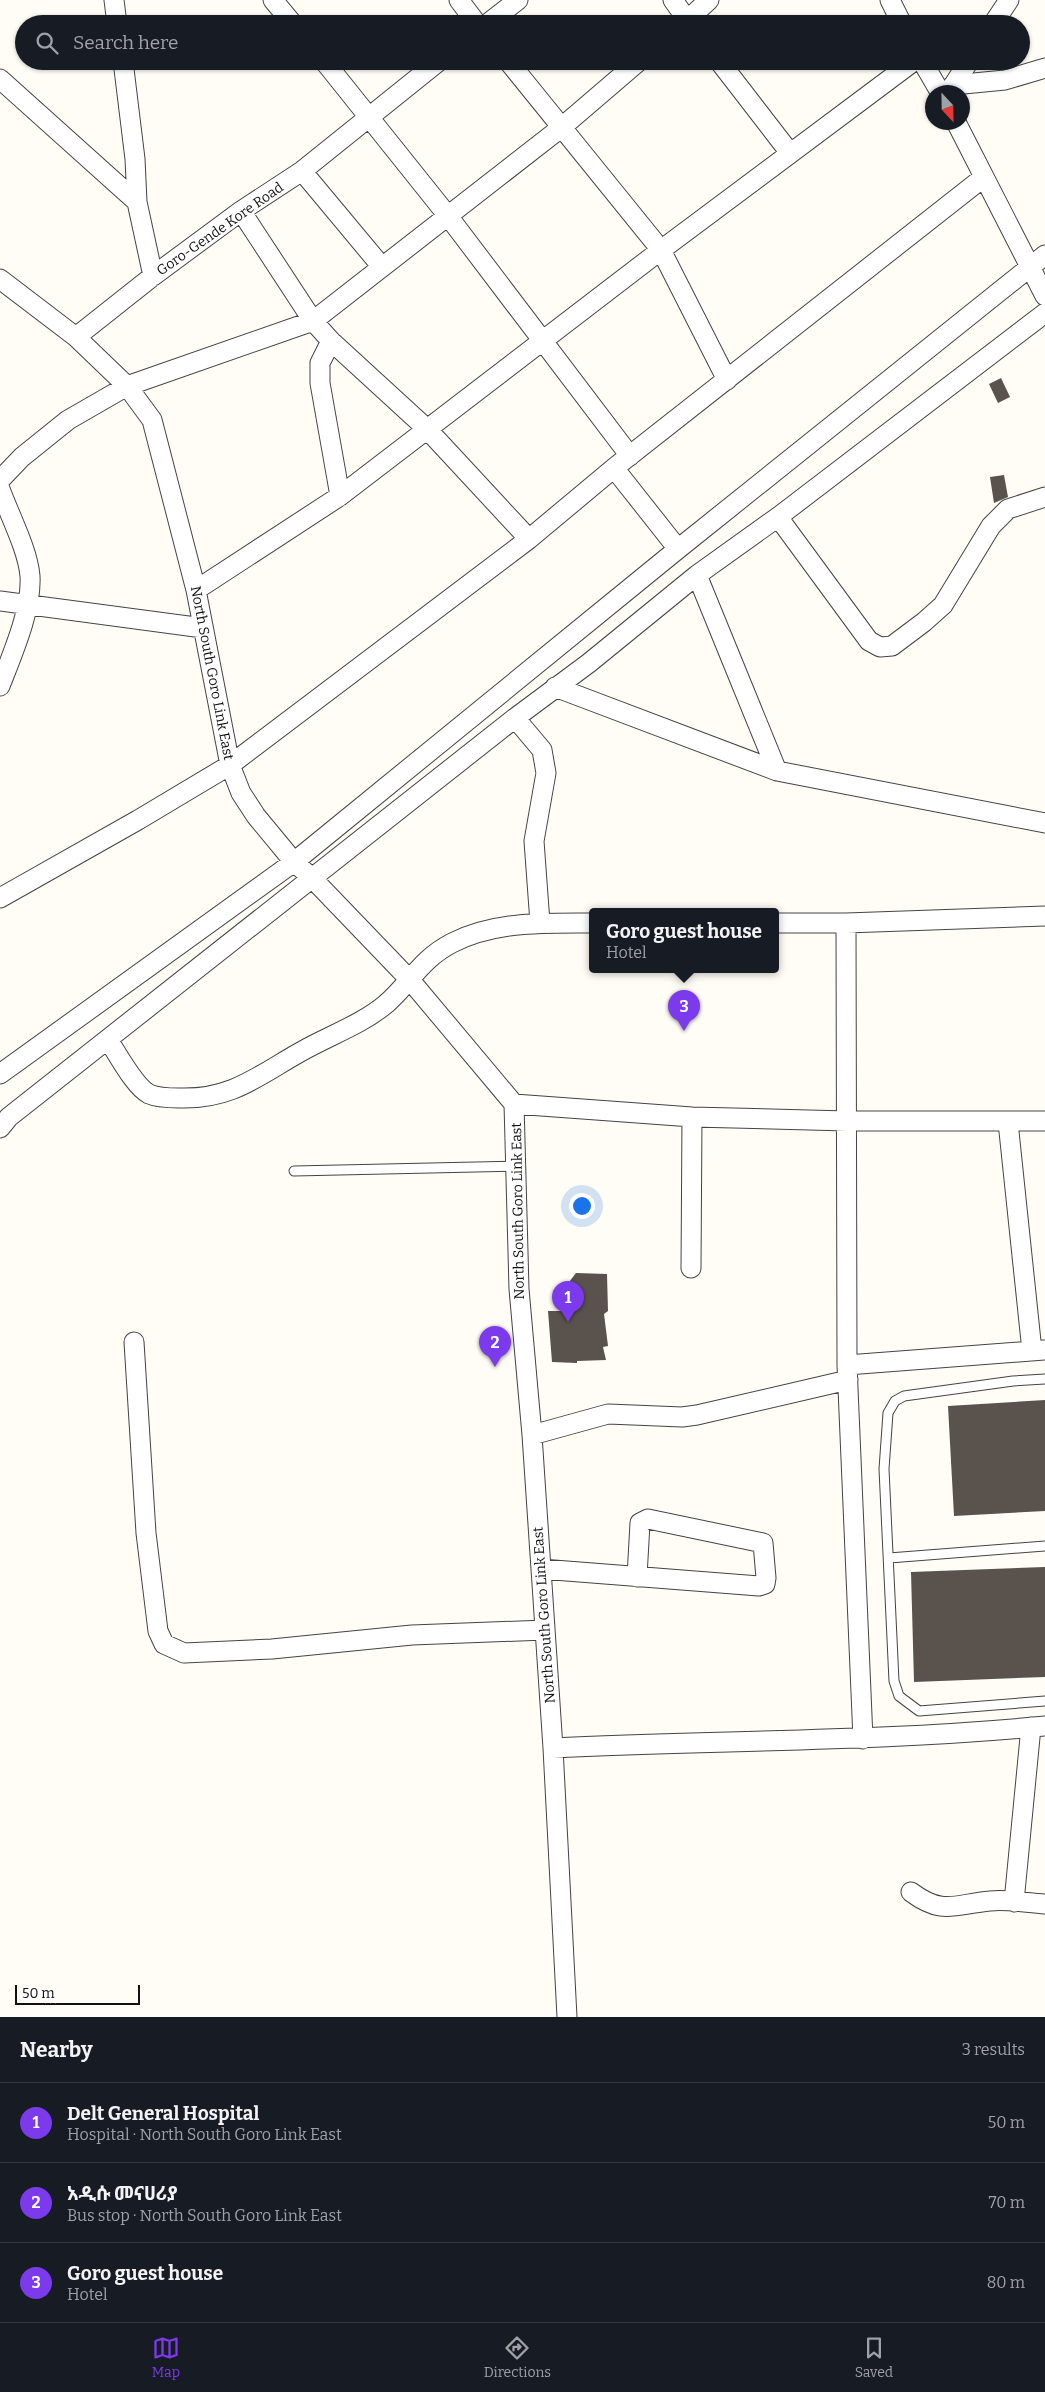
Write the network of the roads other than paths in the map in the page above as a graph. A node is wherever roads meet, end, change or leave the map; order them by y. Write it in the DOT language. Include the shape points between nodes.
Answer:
graph roads {
  1 [pos="114,0"];
  2 [pos="273,0"];
  3 [pos="459,0"];
  4 [pos="518,0"];
  5 [pos="673,0"];
  6 [pos="709,0"];
  7 [pos="890,0"];
  8 [pos="1009,0"];
  9 [pos="116,15"];
  10 [pos="285,15"];
  11 [pos="471,15"];
  12 [pos="499,15"];
  13 [pos="682,15"];
  14 [pos="695,15"];
  15 [pos="898,15"];
  16 [pos="1000,15"];
  17 [pos="1045,68"];
  18 [pos="124,70"];
  19 [pos="332,70"];
  20 [pos="428,70"];
  21 [pos="515,70"];
  22 [pos="628,70"];
  23 [pos="726,70"];
  24 [pos="902,70"];
  25 [pos="930,70"];
  26 [pos="962,70"];
  27 [pos="0,79"];
  28 [pos="943,85"];
  29 [pos="951,85"];
  30 [pos="970,86"];
  31 [pos="370,116"];
  32 [pos="562,126"];
  33 [pos="960,130"];
  34 [pos="790,153"];
  35 [pos="302,172"];
  36 [pos="984,177"];
  37 [pos="138,202"];
  38 [pos="241,211"];
  39 [pos="448,216"];
  40 [pos="661,250"];
  41 [pos="1038,261"];
  42 [pos="382,267"];
  43 [pos="153,276"];
  44 [pos="0,278"];
  45 [pos="1045,296"];
  46 [pos="1045,313"];
  47 [pos="313,321"];
  48 [pos="76,338"];
  49 [pos="331,341"];
  50 [pos="542,341"];
  51 [pos="727,380"];
  52 [pos="127,386"];
  53 [pos="427,429"];
  54 [pos="630,456"];
  55 [pos="614,468"];
  56 [pos="0,480"];
  57 [pos="0,489"];
  58 [pos="340,496"];
  59 [pos="1045,497"];
  60 [pos="778,517"];
  61 [pos="530,539"];
  62 [pos="678,549"];
  63 [pos="697,575"];
  64 [pos="196,590"];
  65 [pos="0,601"];
  66 [pos="26,605"];
  67 [pos="203,628"];
  68 [pos="0,686"];
  69 [pos="555,687"];
  70 [pos="515,718"];
  71 [pos="230,766"];
  72 [pos="777,771"];
  73 [pos="1045,823"];
  74 [pos="294,862"];
  75 [pos="312,878"];
  76 [pos="0,898"];
  77 [pos="1045,916"];
  78 [pos="540,923"];
  79 [pos="589,923"];
  80 [pos="779,923"];
  81 [pos="846,924"];
  82 [pos="410,980"];
  83 [pos="108,1040"];
  84 [pos="0,1074"];
  85 [pos="514,1104"];
  86 [pos="692,1117"];
  87 [pos="847,1121"];
  88 [pos="1045,1121"];
  89 [pos="1008,1122"];
  90 [pos="0,1128"];
  91 [pos="517,1166"];
  92 [pos="294,1172"];
  93 [pos="691,1268"];
  94 [pos="134,1342"];
  95 [pos="1039,1350"];
  96 [pos="848,1372"];
  97 [pos="1045,1379"];
  98 [pos="532,1435"];
  99 [pos="1045,1546"];
  100 [pos="889,1558"];
  101 [pos="541,1569"];
  102 [pos="637,1576"];
  103 [pos="545,1630"];
  104 [pos="1045,1702"];
  105 [pos="1038,1726"];
  106 [pos="863,1739"];
  107 [pos="554,1748"];
  108 [pos="911,1892"];
  109 [pos="1014,1902"];
  110 [pos="1045,1904"];
  111 [pos="567,2017"];
  1 -- 9 [label="street"];
  2 -- 10 [label="street"];
  3 -- 11 [label="street"];
  4 -- 12 [label="street"];
  5 -- 13 [label="street"];
  6 -- 14 [label="street"];
  7 -- 15 [label="street"];
  8 -- 16 [label="street"];
  17 -- 30 [label="street"];
  18 -- 37 [label="street"];
  19 -- 31 [label="street"];
  20 -- 31 [label="street, Goro-Gende Kore Road"];
  21 -- 32 [label="street"];
  22 -- 32 [label="street"];
  23 -- 34 [label="street"];
  24 -- 34 [label="street"];
  25 -- 28 [label="street"];
  26 -- 29 [label="street"];
  27 -- 37 [label="street"];
  31 -- 35 [label="street, Goro-Gende Kore Road"];
  31 -- 39 [label="street"];
  32 -- 39 [label="street"];
  32 -- 40 [label="street"];
  33 -- 36 [label="street"];
  34 -- 40 [label="street"];
  35 -- 38 [label="street, Goro-Gende Kore Road"];
  35 -- 42 [label="street"];
  36 -- 41 [label="street"];
  36 -- 51 [label="street"];
  37 -- 43 [label="street"];
  38 -- 43 [label="street, Goro-Gende Kore Road"];
  38 -- 47 [label="street"];
  39 -- 42 [label="street"];
  39 -- 50 [label="street"];
  40 -- 50 [label="street"];
  40 -- 51 [label="street"];
  41 -- 45 [label="street"];
  41 -- 62 [label="street"];
  42 -- 47 [label="street"];
  43 -- 48 [label="street, Goro-Gende Kore Road"];
  44 -- 48 [label="street"];
  46 -- 60 [label="street"];
  47 -- 49 [label="street"];
  47 -- 52 [label="street"];
  48 -- 52 [label="street, North South Goro Link East"];
  49 -- 53 [label="street"];
  49 -- 58 [label="street" via="320,363 320,384"];
  50 -- 53 [label="street"];
  50 -- 54 [label="street"];
  51 -- 54 [label="street"];
  52 -- 56 [label="street" via="68,420 22,457"];
  52 -- 64 [label="street, North South Goro Link East" via="152,420"];
  53 -- 58 [label="street"];
  53 -- 61 [label="street"];
  54 -- 55 [label="street"];
  55 -- 61 [label="street"];
  55 -- 62 [label="street"];
  57 -- 66 [label="street" via="30,576"];
  58 -- 64 [label="street"];
  59 -- 60 [label="street" via="1008,508 990,526 943,606 892,646 880,647 870,641"];
  60 -- 63 [label="street"];
  61 -- 71 [label="street"];
  62 -- 74 [label="street"];
  63 -- 69 [label="street"];
  63 -- 72 [label="street"];
  64 -- 67 [label="street, North South Goro Link East"];
  65 -- 66 [label="street"];
  66 -- 67 [label="street"];
  66 -- 68 [label="street" via="15,649"];
  67 -- 71 [label="street, North South Goro Link East"];
  69 -- 70 [label="street"];
  69 -- 72 [label="street"];
  70 -- 75 [label="street"];
  70 -- 78 [label="street" via="542,750 546,773 534,841"];
  71 -- 74 [label="street, North South Goro Link East" via="241,793 256,816"];
  71 -- 76 [label="street"];
  72 -- 73 [label="street"];
  74 -- 75 [label="street, North South Goro Link East"];
  74 -- 84 [label="street"];
  75 -- 82 [label="street, North South Goro Link East"];
  75 -- 83 [label="street"];
  77 -- 81 [label="street"];
  78 -- 79 [label="street"];
  78 -- 82 [label="street" via="484,930 455,942 424,960"];
  80 -- 81 [label="street"];
  81 -- 87 [label="street"];
  82 -- 83 [label="street" via="369,1016 302,1051 258,1079 221,1094 186,1098 149,1094 139,1085"];
  82 -- 85 [label="street, North South Goro Link East"];
  83 -- 90 [label="street"];
  85 -- 86 [label="street"];
  85 -- 91 [label="street, North South Goro Link East"];
  86 -- 87 [label="street"];
  86 -- 93 [label="street"];
  87 -- 89 [label="street"];
  87 -- 96 [label="street"];
  88 -- 89 [label="street"];
  89 -- 95 [label="street"];
  91 -- 92 [label="lane"];
  91 -- 98 [label="street, North South Goro Link East" via="519,1289"];
  94 -- 103 [label="street" via="146,1532 158,1631 169,1648 184,1653 262,1650 412,1635"];
  95 -- 96 [label="street"];
  96 -- 98 [label="street" via="697,1415 608,1414"];
  96 -- 106 [label="street"];
  97 -- 100 [label="lane" via="1012,1380 904,1396 895,1401 888,1413 884,1469"];
  98 -- 101 [label="street, North South Goro Link East"];
  99 -- 100 [label="lane"];
  100 -- 104 [label="lane" via="894,1681 899,1696 906,1703 919,1711"];
  101 -- 102 [label="street"];
  101 -- 103 [label="street, North South Goro Link East"];
  102 -- 102 [label="street" via="640,1524 648,1519 763,1543 766,1578 763,1586"];
  103 -- 107 [label="street, North South Goro Link East"];
  105 -- 106 [label="street"];
  105 -- 109 [label="street"];
  106 -- 107 [label="street" via="671,1742"];
  107 -- 111 [label="street, North South Goro Link East"];
  108 -- 109 [label="street" via="938,1907 990,1900"];
  109 -- 110 [label="street"];
}
